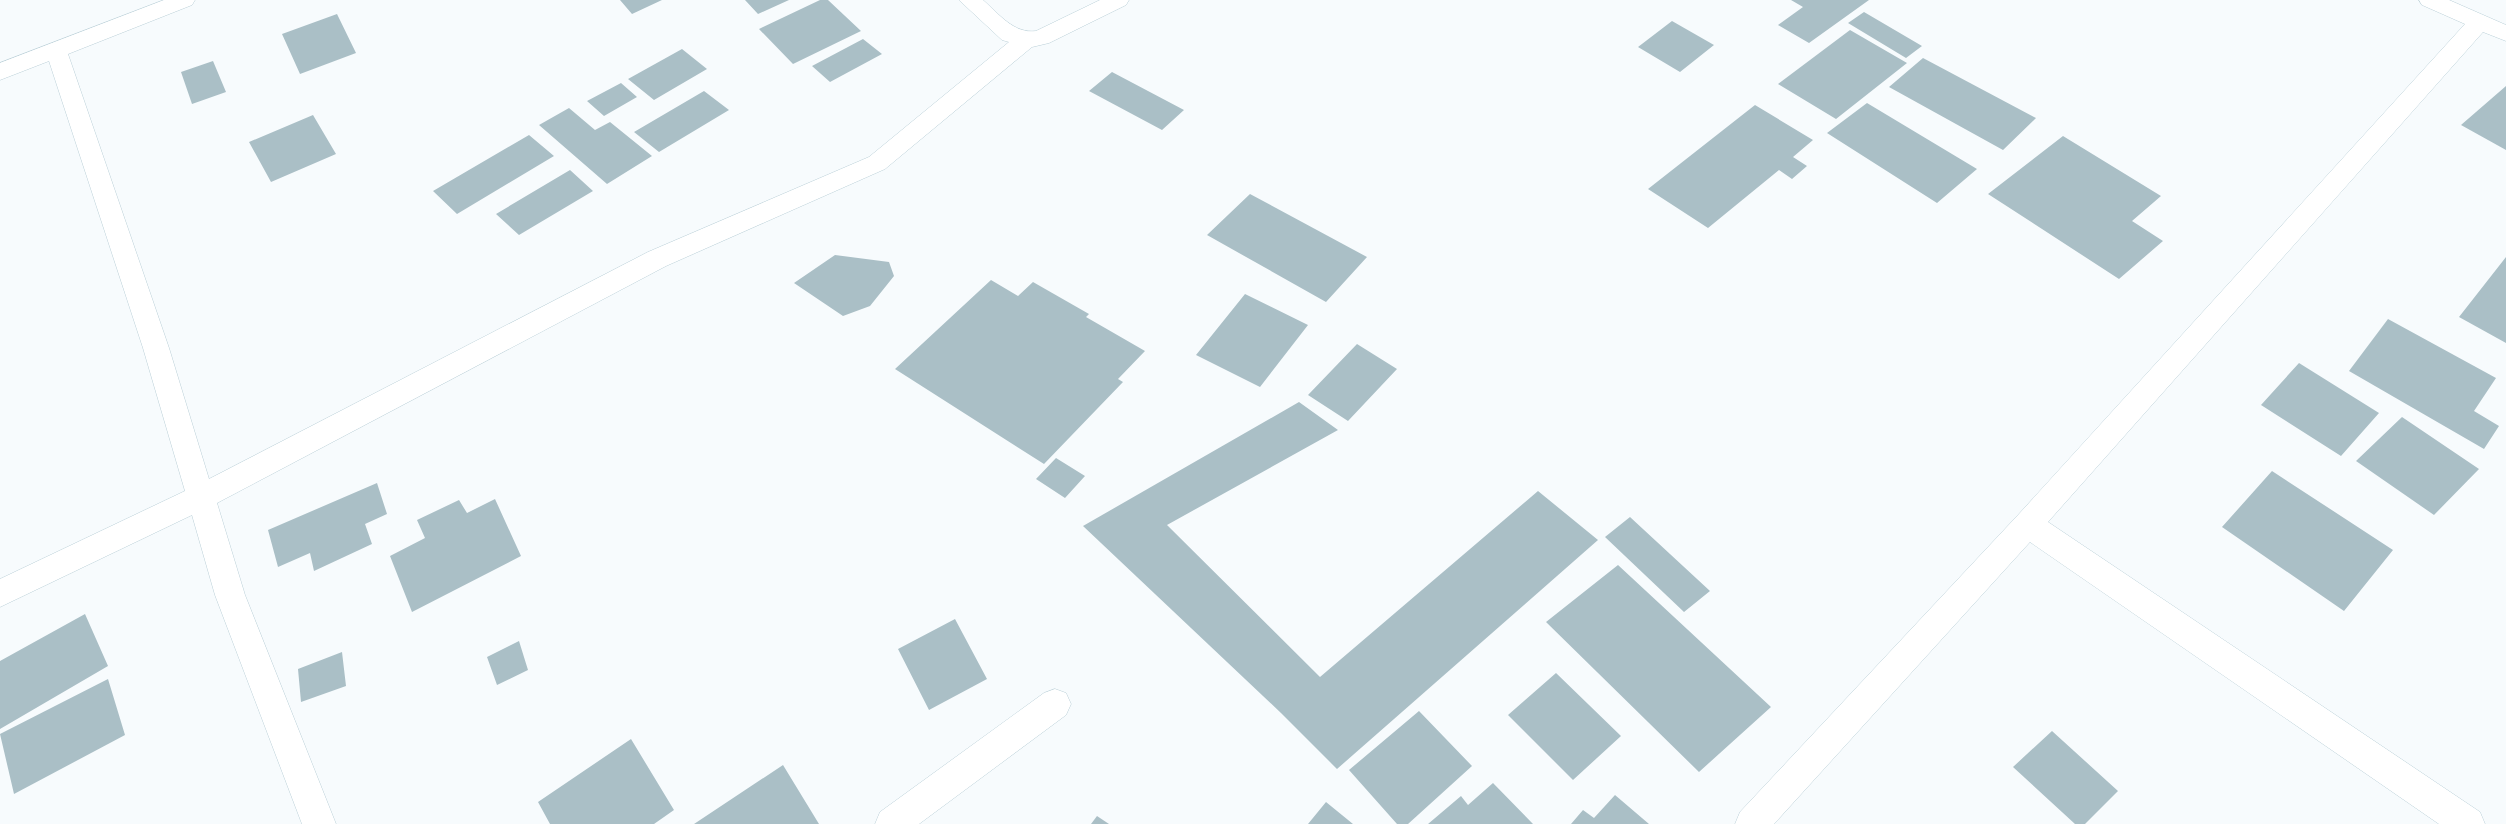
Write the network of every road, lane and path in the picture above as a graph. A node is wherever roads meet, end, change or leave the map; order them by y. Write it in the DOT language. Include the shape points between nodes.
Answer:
graph roads {
  1 [pos="184,0"];
  2 [pos="970,0"];
  3 [pos="1118,0"];
  4 [pos="2430,0"];
  5 [pos="2480,22"];
  6 [pos="2506,34"];
  7 [pos="1026,40"];
  8 [pos="56,50"];
  9 [pos="0,72"];
  10 [pos="201,497"];
  11 [pos="2028,524"];
  12 [pos="0,594"];
  13 [pos="1055,704"];
  14 [pos="319,824"];
  15 [pos="892,824"];
  16 [pos="1752,824"];
  17 [pos="2468,824"];
  1 -- 8 [label="street"];
  2 -- 7 [label="street" via="1010,35"];
  3 -- 7 [label="street" via="1041,38"];
  4 -- 5 [label="street"];
  5 -- 6 [label="street"];
  5 -- 11 [label="street"];
  7 -- 10 [label="street" via="877,163 656,259"];
  8 -- 9 [label="street"];
  8 -- 10 [label="street" via="156,348"];
  10 -- 12 [label="street"];
  10 -- 14 [label="street" via="230,595"];
  11 -- 16 [label="street"];
  11 -- 17 [label="street"];
  13 -- 15 [label="street"];
}
